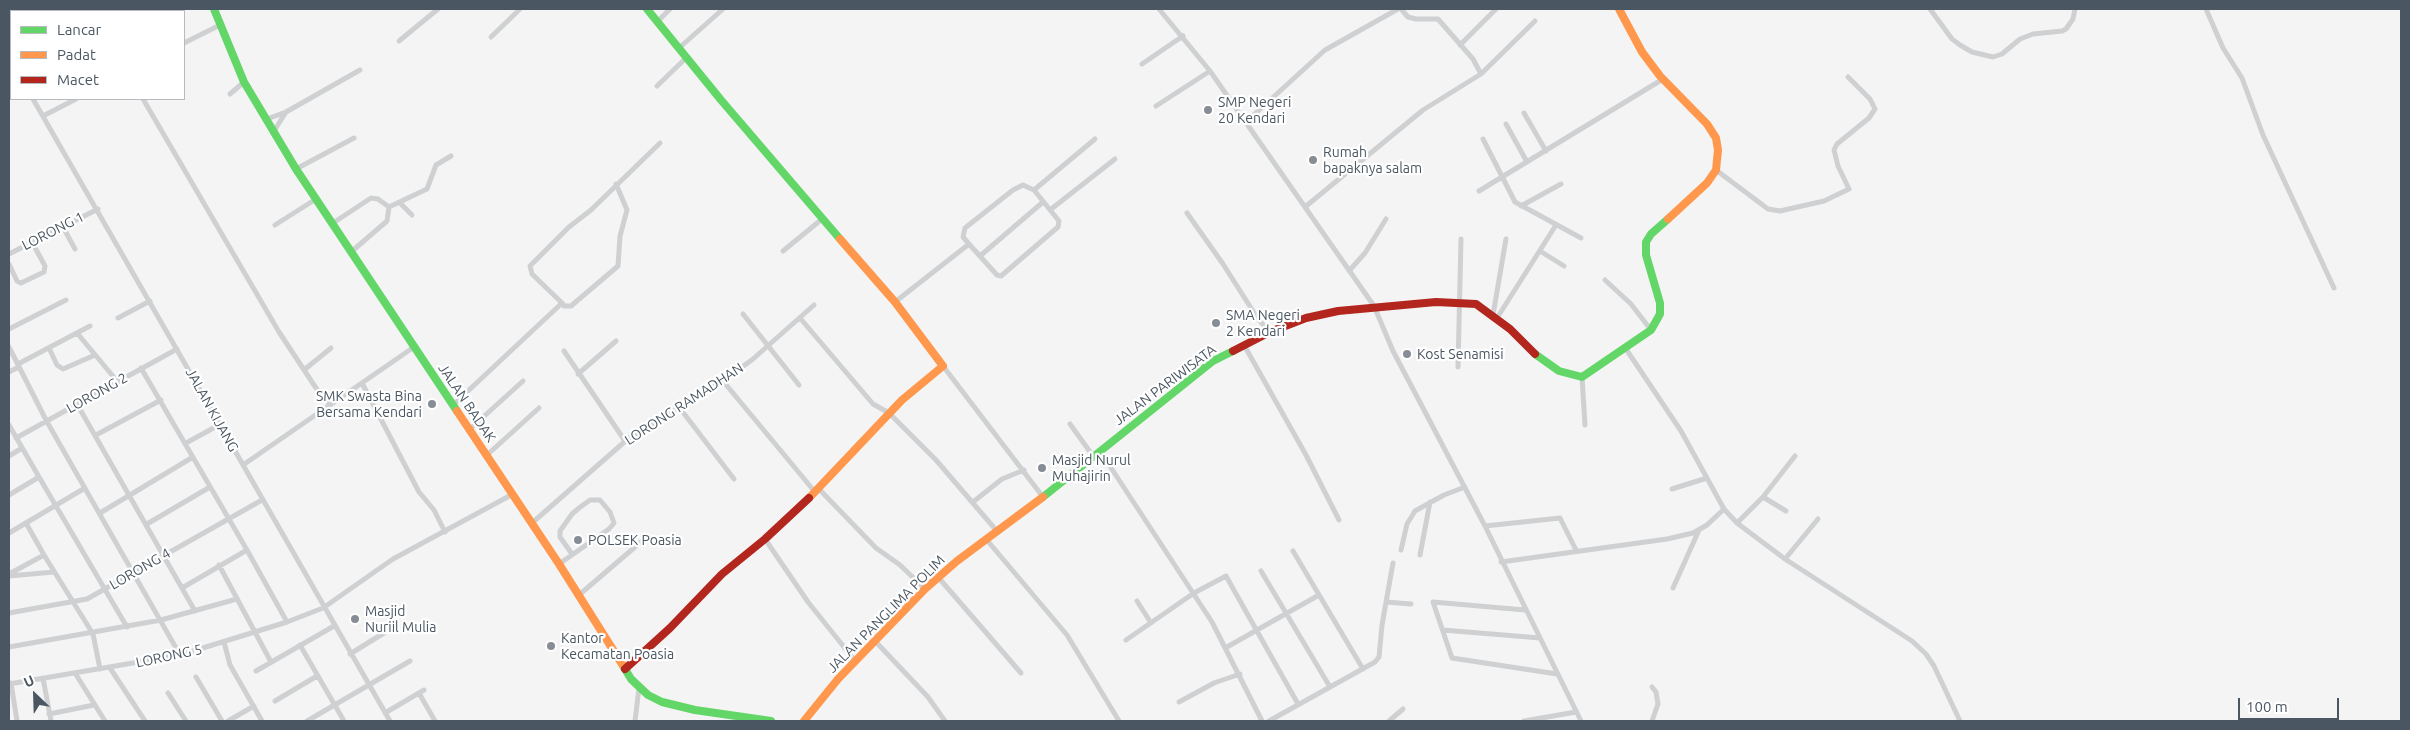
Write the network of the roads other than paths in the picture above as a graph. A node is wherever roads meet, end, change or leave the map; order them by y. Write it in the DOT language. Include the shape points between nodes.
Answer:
graph roads {
  1 [pos="214,9"];
  2 [pos="438,9"];
  3 [pos="520,9"];
  4 [pos="647,9"];
  5 [pos="670,9"];
  6 [pos="723,9"];
  7 [pos="1159,9"];
  8 [pos="1400,9"];
  9 [pos="1496,9"];
  10 [pos="1619,9"];
  11 [pos="1930,9"];
  12 [pos="2075,9"];
  13 [pos="2206,9"];
  14 [pos="658,21"];
  15 [pos="1535,21"];
  16 [pos="220,25"];
  17 [pos="1183,36"];
  18 [pos="491,37"];
  19 [pos="399,41"];
  20 [pos="185,42"];
  21 [pos="1460,45"];
  22 [pos="679,48"];
  23 [pos="686,58"];
  24 [pos="1142,64"];
  25 [pos="360,70"];
  26 [pos="1210,71"];
  27 [pos="1481,74"];
  28 [pos="1848,77"];
  29 [pos="1663,80"];
  30 [pos="244,82"];
  31 [pos="657,86"];
  32 [pos="230,94"];
  33 [pos="34,100"];
  34 [pos="74,100"];
  35 [pos="144,100"];
  36 [pos="1156,106"];
  37 [pos="286,112"];
  38 [pos="1524,113"];
  39 [pos="43,116"];
  40 [pos="267,120"];
  41 [pos="1246,122"];
  42 [pos="1506,124"];
  43 [pos="274,132"];
  44 [pos="354,138"];
  45 [pos="1095,139"];
  46 [pos="1483,140"];
  47 [pos="660,143"];
  48 [pos="1546,151"];
  49 [pos="451,156"];
  50 [pos="1115,159"];
  51 [pos="1527,162"];
  52 [pos="296,169"];
  53 [pos="1716,170"];
  54 [pos="1503,177"];
  55 [pos="616,184"];
  56 [pos="1561,184"];
  57 [pos="1034,190"];
  58 [pos="1479,191"];
  59 [pos="316,199"];
  60 [pos="1043,202"];
  61 [pos="400,203"];
  62 [pos="1521,206"];
  63 [pos="389,207"];
  64 [pos="1305,207"];
  65 [pos="98,209"];
  66 [pos="1050,210"];
  67 [pos="1187,213"];
  68 [pos="412,216"];
  69 [pos="822,219"];
  70 [pos="1386,219"];
  71 [pos="333,223"];
  72 [pos="275,225"];
  73 [pos="1556,225"];
  74 [pos="63,227"];
  75 [pos="1581,238"];
  76 [pos="1461,239"];
  77 [pos="1506,239"];
  78 [pos="32,242"];
  79 [pos="969,244"];
  80 [pos="74,249"];
  81 [pos="783,251"];
  82 [pos="1540,251"];
  83 [pos="351,252"];
  84 [pos="9,254"];
  85 [pos="980,256"];
  86 [pos="9,264"];
  87 [pos="1564,266"];
  88 [pos="1349,271"];
  89 [pos="1605,280"];
  90 [pos="2334,288"];
  91 [pos="66,300"];
  92 [pos="150,301"];
  93 [pos="895,302"];
  94 [pos="1461,302"];
  95 [pos="562,303"];
  96 [pos="814,305"];
  97 [pos="1374,306"];
  98 [pos="743,314"];
  99 [pos="1495,316"];
  100 [pos="118,318"];
  101 [pos="800,318"];
  102 [pos="90,326"];
  103 [pos="9,329"];
  104 [pos="1651,330"];
  105 [pos="1270,332"];
  106 [pos="77,333"];
  107 [pos="616,342"];
  108 [pos="1244,345"];
  109 [pos="768,346"];
  110 [pos="9,347"];
  111 [pos="414,347"];
  112 [pos="49,348"];
  113 [pos="177,348"];
  114 [pos="331,348"];
  115 [pos="1626,349"];
  116 [pos="564,351"];
  117 [pos="95,355"];
  118 [pos="18,365"];
  119 [pos="943,366"];
  120 [pos="1458,367"];
  121 [pos="142,368"];
  122 [pos="304,370"];
  123 [pos="9,372"];
  124 [pos="578,374"];
  125 [pos="1582,377"];
  126 [pos="117,381"];
  127 [pos="523,381"];
  128 [pos="723,382"];
  129 [pos="362,383"];
  130 [pos="799,385"];
  131 [pos="161,400"];
  132 [pos="77,404"];
  133 [pos="330,405"];
  134 [pos="453,405"];
  135 [pos="679,407"];
  136 [pos="539,408"];
  137 [pos="889,413"];
  138 [pos="46,420"];
  139 [pos="1070,424"];
  140 [pos="219,425"];
  141 [pos="1585,425"];
  142 [pos="9,427"];
  143 [pos="470,430"];
  144 [pos="96,435"];
  145 [pos="16,438"];
  146 [pos="625,441"];
  147 [pos="186,443"];
  148 [pos="22,448"];
  149 [pos="1096,454"];
  150 [pos="487,455"];
  151 [pos="9,456"];
  152 [pos="1796,456"];
  153 [pos="193,457"];
  154 [pos="243,465"];
  155 [pos="1024,470"];
  156 [pos="39,478"];
  157 [pos="1707,478"];
  158 [pos="734,479"];
  159 [pos="210,487"];
  160 [pos="1465,487"];
  161 [pos="85,488"];
  162 [pos="1672,489"];
  163 [pos="816,490"];
  164 [pos="513,494"];
  165 [pos="9,495"];
  166 [pos="130,495"];
  167 [pos="1043,497"];
  168 [pos="1763,497"];
  169 [pos="262,500"];
  170 [pos="973,502"];
  171 [pos="1430,502"];
  172 [pos="55,507"];
  173 [pos="1724,509"];
  174 [pos="1786,511"];
  175 [pos="100,513"];
  176 [pos="229,519"];
  177 [pos="1818,519"];
  178 [pos="1339,520"];
  179 [pos="1737,522"];
  180 [pos="26,523"];
  181 [pos="532,523"];
  182 [pos="146,524"];
  183 [pos="1485,526"];
  184 [pos="996,530"];
  185 [pos="1699,530"];
  186 [pos="446,532"];
  187 [pos="9,533"];
  188 [pos="766,539"];
  189 [pos="986,539"];
  190 [pos="642,541"];
  191 [pos="247,550"];
  192 [pos="1401,550"];
  193 [pos="1576,550"];
  194 [pos="1293,551"];
  195 [pos="163,554"];
  196 [pos="572,554"];
  197 [pos="44,555"];
  198 [pos="1420,556"];
  199 [pos="1785,559"];
  200 [pos="1501,562"];
  201 [pos="559,564"];
  202 [pos="1393,564"];
  203 [pos="219,566"];
  204 [pos="1261,570"];
  205 [pos="54,572"];
  206 [pos="134,572"];
  207 [pos="9,575"];
  208 [pos="938,577"];
  209 [pos="182,588"];
  210 [pos="1673,588"];
  211 [pos="104,589"];
  212 [pos="925,589"];
  213 [pos="1194,593"];
  214 [pos="580,595"];
  215 [pos="1318,595"];
  216 [pos="237,599"];
  217 [pos="1138,601"];
  218 [pos="1386,602"];
  219 [pos="73,603"];
  220 [pos="1411,604"];
  221 [pos="324,608"];
  222 [pos="1525,610"];
  223 [pos="195,611"];
  224 [pos="9,613"];
  225 [pos="1287,613"];
  226 [pos="161,620"];
  227 [pos="286,622"];
  228 [pos="1151,623"];
  229 [pos="334,626"];
  230 [pos="127,627"];
  231 [pos="1258,630"];
  232 [pos="1443,630"];
  233 [pos="254,632"];
  234 [pos="384,633"];
  235 [pos="92,634"];
  236 [pos="1540,638"];
  237 [pos="1126,640"];
  238 [pos="875,641"];
  239 [pos="224,642"];
  240 [pos="300,645"];
  241 [pos="9,647"];
  242 [pos="1227,647"];
  243 [pos="350,654"];
  244 [pos="180,655"];
  245 [pos="410,660"];
  246 [pos="271,662"];
  247 [pos="856,662"];
  248 [pos="110,668"];
  249 [pos="100,669"];
  250 [pos="625,669"];
  251 [pos="1363,669"];
  252 [pos="256,671"];
  253 [pos="75,673"];
  254 [pos="1021,673"];
  255 [pos="1240,674"];
  256 [pos="1557,674"];
  257 [pos="317,676"];
  258 [pos="43,678"];
  259 [pos="196,678"];
  260 [pos="10,683"];
  261 [pos="368,683"];
  262 [pos="1330,687"];
  263 [pos="1652,687"];
  264 [pos="639,688"];
  265 [pos="168,693"];
  266 [pos="275,701"];
  267 [pos="1179,702"];
  268 [pos="334,704"];
  269 [pos="1298,704"];
  270 [pos="94,705"];
  271 [pos="254,706"];
  272 [pos="1404,709"];
  273 [pos="1576,712"];
  274 [pos="385,713"];
  275 [pos="49,714"];
  276 [pos="17,721"];
  277 [pos="51,721"];
  278 [pos="106,721"];
  279 [pos="145,721"];
  280 [pos="186,721"];
  281 [pos="222,721"];
  282 [pos="228,721"];
  283 [pos="262,721"];
  284 [pos="307,721"];
  285 [pos="344,721"];
  286 [pos="390,721"];
  287 [pos="435,721"];
  288 [pos="635,721"];
  289 [pos="771,721"];
  290 [pos="804,721"];
  291 [pos="945,721"];
  292 [pos="1119,721"];
  293 [pos="1262,721"];
  294 [pos="1269,721"];
  295 [pos="1389,721"];
  296 [pos="1524,721"];
  297 [pos="1581,721"];
  298 [pos="1652,721"];
  299 [pos="1960,721"];
  1 -- 16 [label="street, JALAN BADAK"];
  2 -- 19 [label="street"];
  3 -- 18 [label="street"];
  4 -- 14 [label="street"];
  5 -- 14 [label="street"];
  6 -- 22 [label="street"];
  7 -- 17 [label="street"];
  8 -- 21 [label="street" via="1416,20 1438,20"];
  8 -- 41 [label="street" via="1325,50"];
  9 -- 21 [label="street"];
  10 -- 29 [label="street" via="1634,39"];
  11 -- 12 [label="street" via="1960,45 1972,52 1993,56 2002,54 2020,39 2033,34 2062,32 2073,19"];
  13 -- 90 [label="street" via="2223,48 2242,78 2263,135"];
  14 -- 22 [label="street"];
  15 -- 27 [label="street"];
  16 -- 20 [label="street"];
  16 -- 30 [label="street, JALAN BADAK"];
  17 -- 24 [label="street"];
  17 -- 26 [label="street"];
  21 -- 27 [label="street"];
  22 -- 23 [label="street"];
  23 -- 31 [label="street"];
  23 -- 69 [label="street"];
  25 -- 37 [label="street"];
  26 -- 36 [label="street"];
  26 -- 41 [label="street"];
  27 -- 64 [label="street" via="1423,110"];
  28 -- 53 [label="street" via="1870,99 1874,109 1869,118 1834,150 1849,189 1824,201 1780,212 1768,209"];
  29 -- 48 [label="street"];
  29 -- 53 [label="street" via="1707,124 1716,138"];
  30 -- 32 [label="street"];
  30 -- 40 [label="street, JALAN BADAK"];
  33 -- 39 [label="street, JALAN KIJANG"];
  34 -- 39 [label="street"];
  35 -- 122 [label="street" via="251,286"];
  37 -- 40 [label="street"];
  37 -- 43 [label="street"];
  38 -- 48 [label="street"];
  39 -- 65 [label="street, JALAN KIJANG"];
  40 -- 43 [label="street, JALAN BADAK"];
  41 -- 64 [label="street"];
  42 -- 51 [label="street"];
  43 -- 52 [label="street, JALAN BADAK"];
  44 -- 52 [label="street"];
  45 -- 57 [label="street"];
  46 -- 54 [label="street"];
  47 -- 55 [label="street"];
  48 -- 51 [label="street"];
  49 -- 61 [label="street" via="436,164 427,189"];
  50 -- 66 [label="street"];
  51 -- 54 [label="street"];
  52 -- 59 [label="street, JALAN BADAK"];
  53 -- 104 [label="street" via="1707,183 1646,242 1646,255 1660,303 1660,314"];
  54 -- 58 [label="street"];
  54 -- 62 [label="street" via="1515,202"];
  55 -- 95 [label="street" via="627,210 620,236 618,266 570,306"];
  55 -- 95 [label="street" via="530,266 532,274"];
  56 -- 62 [label="street"];
  57 -- 60 [label="street"];
  57 -- 79 [label="street" via="1020,186 965,228 963,237"];
  59 -- 71 [label="street, JALAN BADAK"];
  59 -- 72 [label="street"];
  60 -- 66 [label="street"];
  60 -- 85 [label="street"];
  61 -- 63 [label="street"];
  61 -- 68 [label="street"];
  62 -- 73 [label="street"];
  63 -- 71 [label="street" via="378,198 371,198"];
  63 -- 83 [label="street" via="387,221"];
  64 -- 88 [label="street"];
  65 -- 74 [label="street, LORONG 1"];
  65 -- 92 [label="street, JALAN KIJANG"];
  66 -- 85 [label="street" via="1059,221 1058,227 1001,276"];
  67 -- 105 [label="street"];
  69 -- 81 [label="street"];
  69 -- 93 [label="street"];
  70 -- 88 [label="street" via="1365,253"];
  71 -- 83 [label="street, JALAN BADAK"];
  73 -- 75 [label="street"];
  73 -- 82 [label="street"];
  74 -- 78 [label="street, LORONG 1"];
  74 -- 80 [label="street"];
  76 -- 94 [label="street"];
  77 -- 99 [label="street"];
  78 -- 84 [label="street, LORONG 1"];
  78 -- 86 [label="street" via="45,266 44,272 21,283"];
  79 -- 85 [label="street"];
  79 -- 93 [label="street"];
  82 -- 87 [label="street"];
  82 -- 99 [label="street"];
  83 -- 111 [label="street, JALAN BADAK"];
  88 -- 97 [label="street"];
  89 -- 104 [label="street" via="1631,304"];
  91 -- 103 [label="street"];
  92 -- 100 [label="street"];
  92 -- 113 [label="street, JALAN KIJANG"];
  93 -- 119 [label="street"];
  94 -- 97 [label="street, JALAN PARIWISATA"];
  94 -- 99 [label="street, JALAN PARIWISATA" via="1480,305"];
  94 -- 120 [label="street"];
  95 -- 134 [label="street"];
  96 -- 101 [label="street, LORONG RAMADHAN"];
  97 -- 105 [label="street, JALAN PARIWISATA" via="1306,318"];
  97 -- 160 [label="street" via="1417,399"];
  98 -- 109 [label="street"];
  99 -- 125 [label="street, JALAN PARIWISATA" via="1538,357 1559,371"];
  101 -- 109 [label="street, LORONG RAMADHAN"];
  101 -- 137 [label="street" via="873,404"];
  102 -- 106 [label="street"];
  104 -- 115 [label="street"];
  105 -- 108 [label="street, JALAN PARIWISATA"];
  106 -- 112 [label="street"];
  106 -- 117 [label="street"];
  107 -- 124 [label="street"];
  108 -- 149 [label="street, JALAN PARIWISATA" via="1213,361"];
  108 -- 178 [label="street"];
  109 -- 128 [label="street, LORONG RAMADHAN"];
  109 -- 130 [label="street"];
  110 -- 118 [label="street"];
  111 -- 129 [label="street"];
  111 -- 134 [label="street, JALAN BADAK"];
  112 -- 117 [label="street" via="57,365 63,369"];
  112 -- 118 [label="street"];
  113 -- 121 [label="street, LORONG 2"];
  113 -- 140 [label="street, JALAN KIJANG"];
  114 -- 122 [label="street"];
  115 -- 125 [label="street"];
  115 -- 157 [label="street" via="1681,431"];
  116 -- 124 [label="street"];
  117 -- 126 [label="street"];
  118 -- 123 [label="street"];
  118 -- 138 [label="street"];
  119 -- 137 [label="street"];
  119 -- 155 [label="street"];
  121 -- 126 [label="street, LORONG 2"];
  121 -- 131 [label="street"];
  122 -- 133 [label="street"];
  124 -- 146 [label="street"];
  125 -- 141 [label="street"];
  126 -- 132 [label="street, LORONG 2"];
  127 -- 143 [label="street"];
  128 -- 135 [label="street, LORONG RAMADHAN"];
  128 -- 163 [label="street"];
  129 -- 133 [label="street"];
  129 -- 186 [label="street" via="418,492 434,510"];
  131 -- 144 [label="street"];
  131 -- 147 [label="street"];
  132 -- 138 [label="street, LORONG 2"];
  132 -- 144 [label="street"];
  133 -- 154 [label="street"];
  134 -- 143 [label="street, JALAN BADAK"];
  135 -- 146 [label="street, LORONG RAMADHAN"];
  135 -- 158 [label="street"];
  136 -- 150 [label="street"];
  137 -- 163 [label="street"];
  137 -- 170 [label="street"];
  138 -- 145 [label="street, LORONG 2"];
  138 -- 161 [label="street"];
  139 -- 149 [label="street"];
  140 -- 147 [label="street"];
  140 -- 154 [label="street, JALAN KIJANG"];
  142 -- 145 [label="street"];
  143 -- 150 [label="street, JALAN BADAK"];
  144 -- 166 [label="street"];
  145 -- 148 [label="street"];
  146 -- 181 [label="street, LORONG RAMADHAN"];
  147 -- 153 [label="street"];
  148 -- 151 [label="street"];
  148 -- 156 [label="street"];
  149 -- 167 [label="street, JALAN PARIWISATA"];
  149 -- 213 [label="street"];
  150 -- 164 [label="street, JALAN BADAK"];
  152 -- 168 [label="street"];
  153 -- 159 [label="street"];
  153 -- 166 [label="street"];
  154 -- 169 [label="street, JALAN KIJANG"];
  155 -- 167 [label="street"];
  155 -- 170 [label="street" via="1002,479"];
  156 -- 165 [label="street"];
  156 -- 172 [label="street"];
  157 -- 162 [label="street"];
  157 -- 173 [label="street"];
  159 -- 176 [label="street"];
  159 -- 182 [label="street"];
  160 -- 171 [label="street"];
  160 -- 183 [label="street"];
  161 -- 172 [label="street"];
  161 -- 175 [label="street"];
  163 -- 188 [label="street"];
  163 -- 212 [label="street" via="876,548"];
  164 -- 181 [label="street, JALAN BADAK"];
  164 -- 186 [label="street, LORONG 5"];
  166 -- 175 [label="street"];
  166 -- 182 [label="street"];
  167 -- 184 [label="street, JALAN PANGLIMA POLIM"];
  168 -- 174 [label="street"];
  168 -- 179 [label="street"];
  169 -- 176 [label="street, LORONG 4"];
  169 -- 221 [label="street, JALAN KIJANG"];
  170 -- 184 [label="street"];
  171 -- 192 [label="street" via="1410,517"];
  171 -- 198 [label="street"];
  172 -- 180 [label="street"];
  172 -- 211 [label="street"];
  173 -- 179 [label="street"];
  173 -- 185 [label="street"];
  175 -- 206 [label="street"];
  176 -- 191 [label="street"];
  176 -- 195 [label="street, LORONG 4"];
  177 -- 199 [label="street"];
  179 -- 199 [label="street"];
  180 -- 187 [label="street"];
  180 -- 197 [label="street"];
  181 -- 201 [label="street, JALAN BADAK"];
  182 -- 195 [label="street"];
  183 -- 193 [label="street" via="1560,518"];
  183 -- 200 [label="street"];
  184 -- 189 [label="street, JALAN PANGLIMA POLIM"];
  185 -- 193 [label="street" via="1667,539"];
  185 -- 210 [label="street"];
  186 -- 221 [label="street, LORONG 5" via="393,559"];
  188 -- 247 [label="street" via="808,602"];
  188 -- 250 [label="street" via="722,574"];
  189 -- 208 [label="street, JALAN PANGLIMA POLIM"];
  189 -- 292 [label="street" via="1066,635"];
  190 -- 214 [label="street"];
  191 -- 203 [label="street"];
  191 -- 227 [label="street"];
  193 -- 200 [label="street"];
  194 -- 215 [label="street"];
  195 -- 206 [label="street, LORONG 4"];
  195 -- 209 [label="street"];
  196 -- 196 [label="street" via="614,523 600,500 590,500 579,508 560,531 560,537"];
  196 -- 201 [label="street"];
  197 -- 205 [label="street"];
  197 -- 207 [label="street"];
  199 -- 299 [label="street" via="1912,641 1934,666"];
  200 -- 222 [label="street"];
  201 -- 214 [label="street, JALAN BADAK"];
  202 -- 218 [label="street"];
  203 -- 209 [label="street"];
  203 -- 216 [label="street"];
  204 -- 225 [label="street"];
  205 -- 207 [label="street"];
  205 -- 219 [label="street"];
  206 -- 211 [label="street, LORONG 4"];
  206 -- 226 [label="street"];
  208 -- 212 [label="street, JALAN PANGLIMA POLIM"];
  208 -- 254 [label="street"];
  209 -- 223 [label="street"];
  211 -- 219 [label="street, LORONG 4"];
  211 -- 230 [label="street"];
  212 -- 238 [label="street, JALAN PANGLIMA POLIM"];
  213 -- 228 [label="street"];
  213 -- 231 [label="street" via="1226,576"];
  213 -- 242 [label="street"];
  214 -- 250 [label="street, JALAN BADAK"];
  215 -- 225 [label="street"];
  215 -- 251 [label="street"];
  216 -- 223 [label="street"];
  216 -- 233 [label="street"];
  217 -- 228 [label="street"];
  218 -- 220 [label="street"];
  218 -- 251 [label="street" via="1379,657"];
  219 -- 224 [label="street, LORONG 4"];
  219 -- 235 [label="street"];
  221 -- 227 [label="street, LORONG 5"];
  221 -- 229 [label="street, JALAN KIJANG"];
  222 -- 232 [label="street" via="1433,602"];
  222 -- 236 [label="street"];
  223 -- 226 [label="street"];
  225 -- 231 [label="street"];
  225 -- 262 [label="street"];
  226 -- 230 [label="street"];
  226 -- 244 [label="street"];
  227 -- 233 [label="street, LORONG 5"];
  228 -- 237 [label="street"];
  229 -- 240 [label="street"];
  229 -- 243 [label="street, JALAN KIJANG"];
  230 -- 235 [label="street"];
  231 -- 242 [label="street"];
  231 -- 269 [label="street"];
  232 -- 236 [label="street"];
  232 -- 256 [label="street" via="1452,658"];
  233 -- 239 [label="street, LORONG 5"];
  233 -- 246 [label="street"];
  234 -- 243 [label="street"];
  235 -- 241 [label="street"];
  235 -- 249 [label="street"];
  236 -- 256 [label="street"];
  238 -- 247 [label="street, JALAN PANGLIMA POLIM"];
  238 -- 291 [label="street" via="928,697"];
  239 -- 244 [label="street, LORONG 5"];
  239 -- 271 [label="street" via="230,664"];
  240 -- 246 [label="street"];
  240 -- 257 [label="street"];
  242 -- 255 [label="street"];
  243 -- 261 [label="street, JALAN KIJANG"];
  244 -- 248 [label="street, LORONG 5"];
  245 -- 261 [label="street"];
  246 -- 252 [label="street"];
  247 -- 290 [label="street, JALAN PANGLIMA POLIM"];
  248 -- 249 [label="street, LORONG 5"];
  248 -- 279 [label="street"];
  249 -- 253 [label="street, LORONG 5"];
  250 -- 264 [label="street, JALAN BADAK"];
  251 -- 262 [label="street"];
  253 -- 258 [label="street, LORONG 5"];
  253 -- 270 [label="street"];
  255 -- 267 [label="street"];
  255 -- 293 [label="street"];
  256 -- 273 [label="street"];
  257 -- 266 [label="street"];
  257 -- 268 [label="street"];
  258 -- 260 [label="street, LORONG 5"];
  258 -- 275 [label="street"];
  259 -- 281 [label="street"];
  260 -- 276 [label="street"];
  261 -- 268 [label="street"];
  261 -- 274 [label="street, JALAN KIJANG"];
  262 -- 269 [label="street"];
  263 -- 298 [label="street" via="1658,704"];
  264 -- 288 [label="street"];
  264 -- 289 [label="street, JALAN BADAK" via="662,702"];
  265 -- 280 [label="street"];
  268 -- 284 [label="street"];
  268 -- 285 [label="street"];
  269 -- 294 [label="street"];
  270 -- 275 [label="street"];
  270 -- 278 [label="street"];
  271 -- 282 [label="street"];
  271 -- 283 [label="street"];
  272 -- 295 [label="street"];
  273 -- 296 [label="street"];
  273 -- 297 [label="street"];
  274 -- 286 [label="street, JALAN KIJANG"];
  274 -- 287 [label="street" via="421,691"];
  275 -- 277 [label="street"];
}
